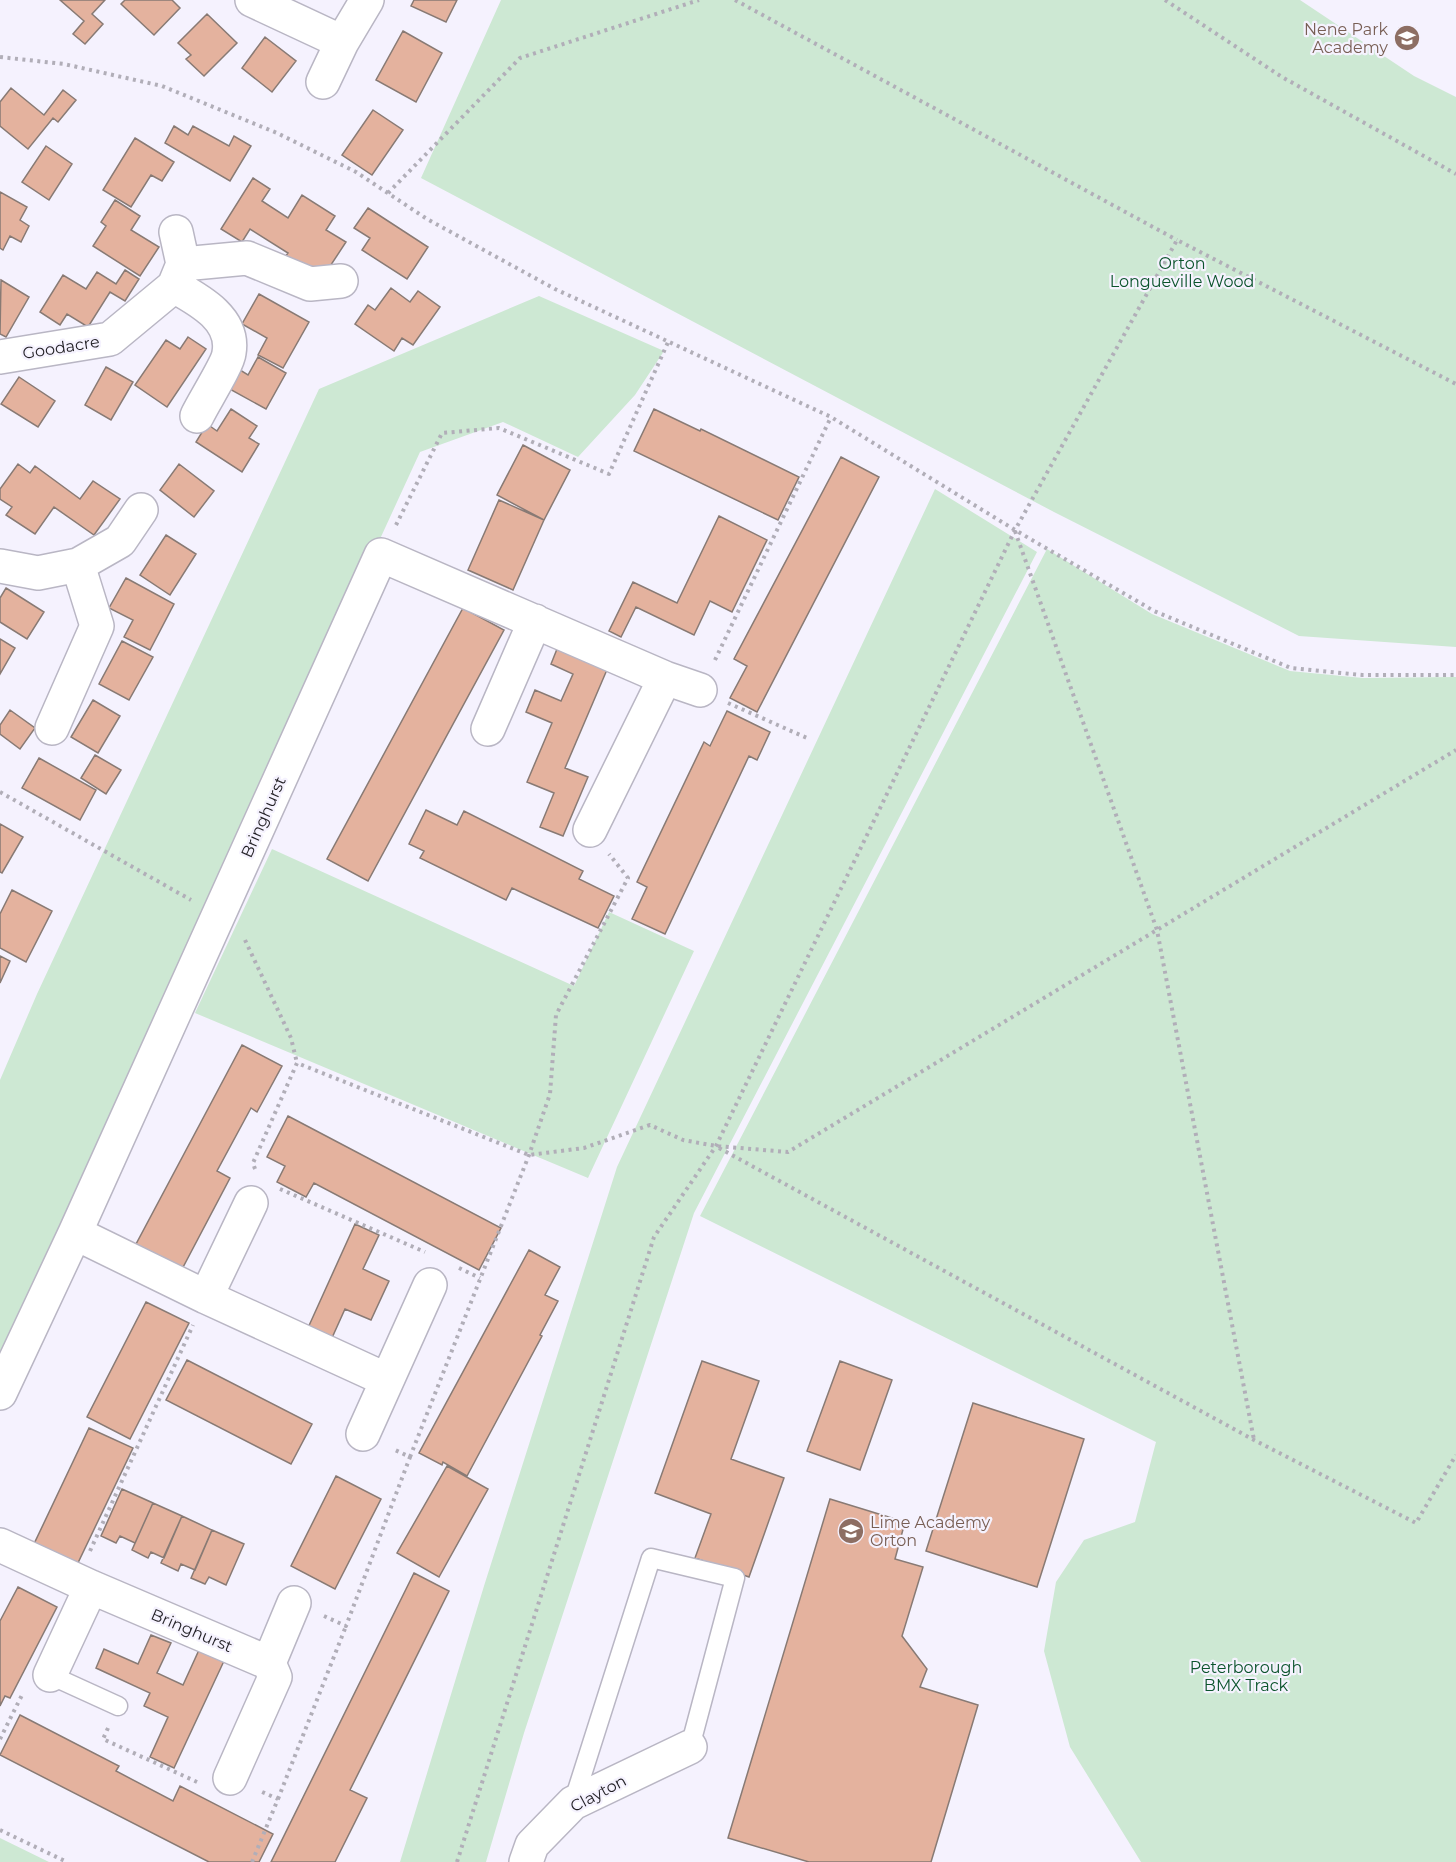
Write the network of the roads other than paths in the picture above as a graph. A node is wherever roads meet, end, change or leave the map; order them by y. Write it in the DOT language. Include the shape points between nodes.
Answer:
graph roads {
  1 [pos="252,0"];
  2 [pos="367,0"];
  3 [pos="342,42"];
  4 [pos="323,82"];
  5 [pos="176,232"];
  6 [pos="178,275"];
  7 [pos="341,281"];
  8 [pos="0,357"];
  9 [pos="197,416"];
  10 [pos="141,510"];
  11 [pos="78,565"];
  12 [pos="0,566"];
  13 [pos="535,621"];
  14 [pos="665,678"];
  15 [pos="700,690"];
  16 [pos="52,728"];
  17 [pos="488,729"];
  18 [pos="590,831"];
  19 [pos="256,1192"];
  20 [pos="75,1233"];
  21 [pos="438,1268"];
  22 [pos="206,1297"];
  23 [pos="387,1380"];
  24 [pos="0,1393"];
  25 [pos="363,1434"];
  26 [pos="0,1545"];
  27 [pos="84,1584"];
  28 [pos="294,1603"];
  29 [pos="268,1663"];
  30 [pos="50,1675"];
  31 [pos="117,1706"];
  32 [pos="690,1747"];
  33 [pos="230,1778"];
  34 [pos="573,1803"];
  35 [pos="526,1862"];
  1 -- 3 [label="street"];
  2 -- 3 [label="street"];
  3 -- 4 [label="street"];
  5 -- 6 [label="street"];
  6 -- 7 [label="street" via="248,258 310,284"];
  6 -- 8 [label="street, Goodacre" via="110,339"];
  6 -- 9 [label="street" via="227,329 230,354"];
  10 -- 11 [label="street" via="120,541"];
  11 -- 12 [label="street" via="38,573"];
  11 -- 16 [label="street" via="97,626"];
  13 -- 14 [label="street"];
  13 -- 17 [label="street"];
  13 -- 20 [label="street, Bringhurst" via="381,555"];
  14 -- 15 [label="street"];
  14 -- 18 [label="street"];
  19 -- 22 [label="street"];
  20 -- 22 [label="street"];
  20 -- 24 [label="street, Bringhurst"];
  21 -- 23 [label="street"];
  22 -- 23 [label="street"];
  23 -- 25 [label="street"];
  26 -- 27 [label="street, Bringhurst"];
  27 -- 29 [label="street, Bringhurst"];
  27 -- 30 [label="street"];
  28 -- 29 [label="street"];
  29 -- 33 [label="street" via="275,1677"];
  30 -- 31 [label="lane"];
  32 -- 34 [label="street, Clayton"];
  32 -- 34 [label="lane" via="735,1578 651,1558"];
  34 -- 35 [label="street, Clayton" via="532,1845"];
}
